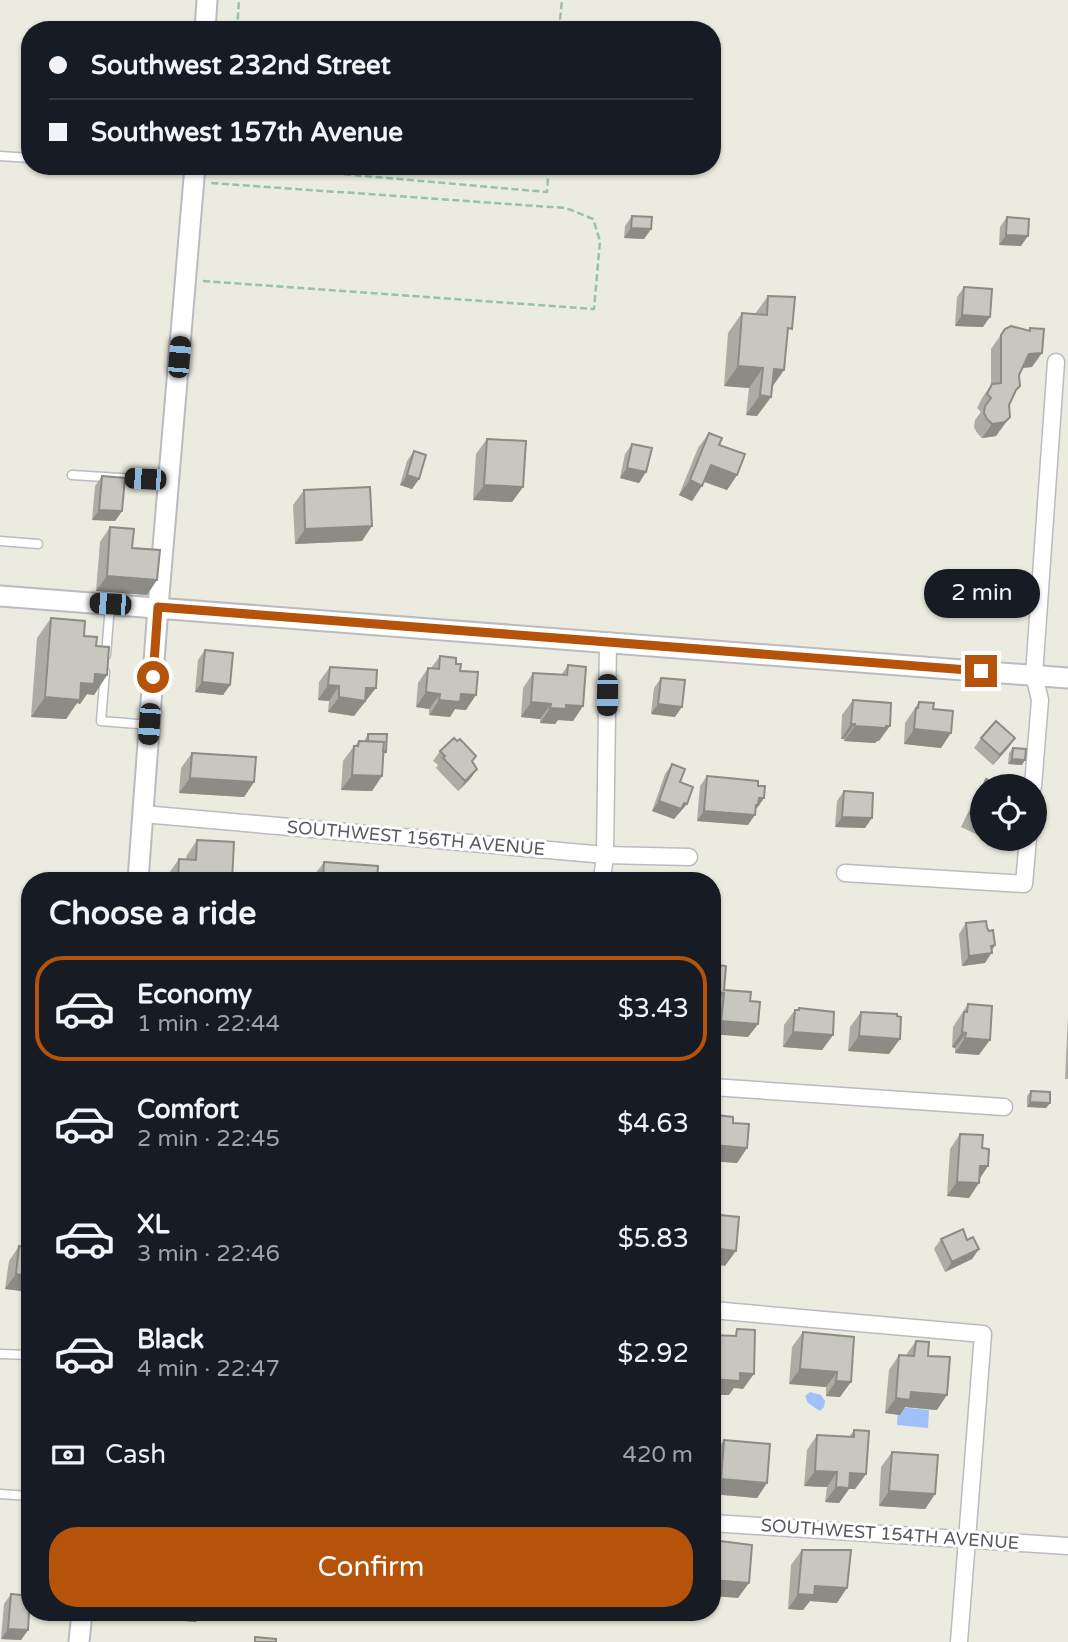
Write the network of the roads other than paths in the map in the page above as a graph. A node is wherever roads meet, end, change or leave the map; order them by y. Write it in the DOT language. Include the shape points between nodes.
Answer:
graph roads {
  1 [pos="207,0"];
  2 [pos="206,21"];
  3 [pos="0,156"];
  4 [pos="21,157"];
  5 [pos="194,175"];
  6 [pos="1056,362"];
  7 [pos="72,475"];
  8 [pos="169,481"];
  9 [pos="0,541"];
  10 [pos="38,544"];
  11 [pos="0,596"];
  12 [pos="110,604"];
  13 [pos="158,607"];
  14 [pos="608,641"];
  15 [pos="1034,676"];
  16 [pos="1068,678"];
  17 [pos="149,724"];
  18 [pos="1033,774"];
  19 [pos="143,814"];
  20 [pos="1027,851"];
  21 [pos="605,855"];
  22 [pos="689,858"];
  23 [pos="139,872"];
  24 [pos="603,872"];
  25 [pos="845,873"];
  26 [pos="721,1088"];
  27 [pos="1004,1107"];
  28 [pos="721,1311"];
  29 [pos="0,1354"];
  30 [pos="21,1355"];
  31 [pos="0,1494"];
  32 [pos="21,1495"];
  33 [pos="721,1524"];
  34 [pos="968,1539"];
  35 [pos="1068,1546"];
  36 [pos="81,1621"];
  37 [pos="79,1642"];
  38 [pos="959,1642"];
  1 -- 2 [label="street"];
  3 -- 4 [label="lane"];
  5 -- 8 [label="street"];
  6 -- 15 [label="street"];
  7 -- 8 [label="lane"];
  8 -- 13 [label="street"];
  9 -- 10 [label="lane"];
  11 -- 12 [label="street"];
  12 -- 13 [label="street"];
  12 -- 17 [label="lane" via="101,721"];
  13 -- 14 [label="street"];
  13 -- 17 [label="street"];
  14 -- 15 [label="street"];
  14 -- 21 [label="street"];
  15 -- 16 [label="street"];
  15 -- 18 [label="street" via="1040,700"];
  17 -- 19 [label="street"];
  19 -- 21 [label="street, SOUTHWEST 156TH AVENUE"];
  19 -- 23 [label="street"];
  20 -- 25 [label="street" via="1024,884"];
  21 -- 22 [label="street, SOUTHWEST 156TH AVENUE"];
  21 -- 24 [label="street"];
  26 -- 27 [label="street"];
  28 -- 34 [label="street" via="983,1334"];
  29 -- 30 [label="lane"];
  31 -- 32 [label="lane"];
  33 -- 34 [label="street, SOUTHWEST 154TH AVENUE"];
  34 -- 35 [label="street, SOUTHWEST 154TH AVENUE"];
  34 -- 38 [label="street"];
  36 -- 37 [label="street"];
}
